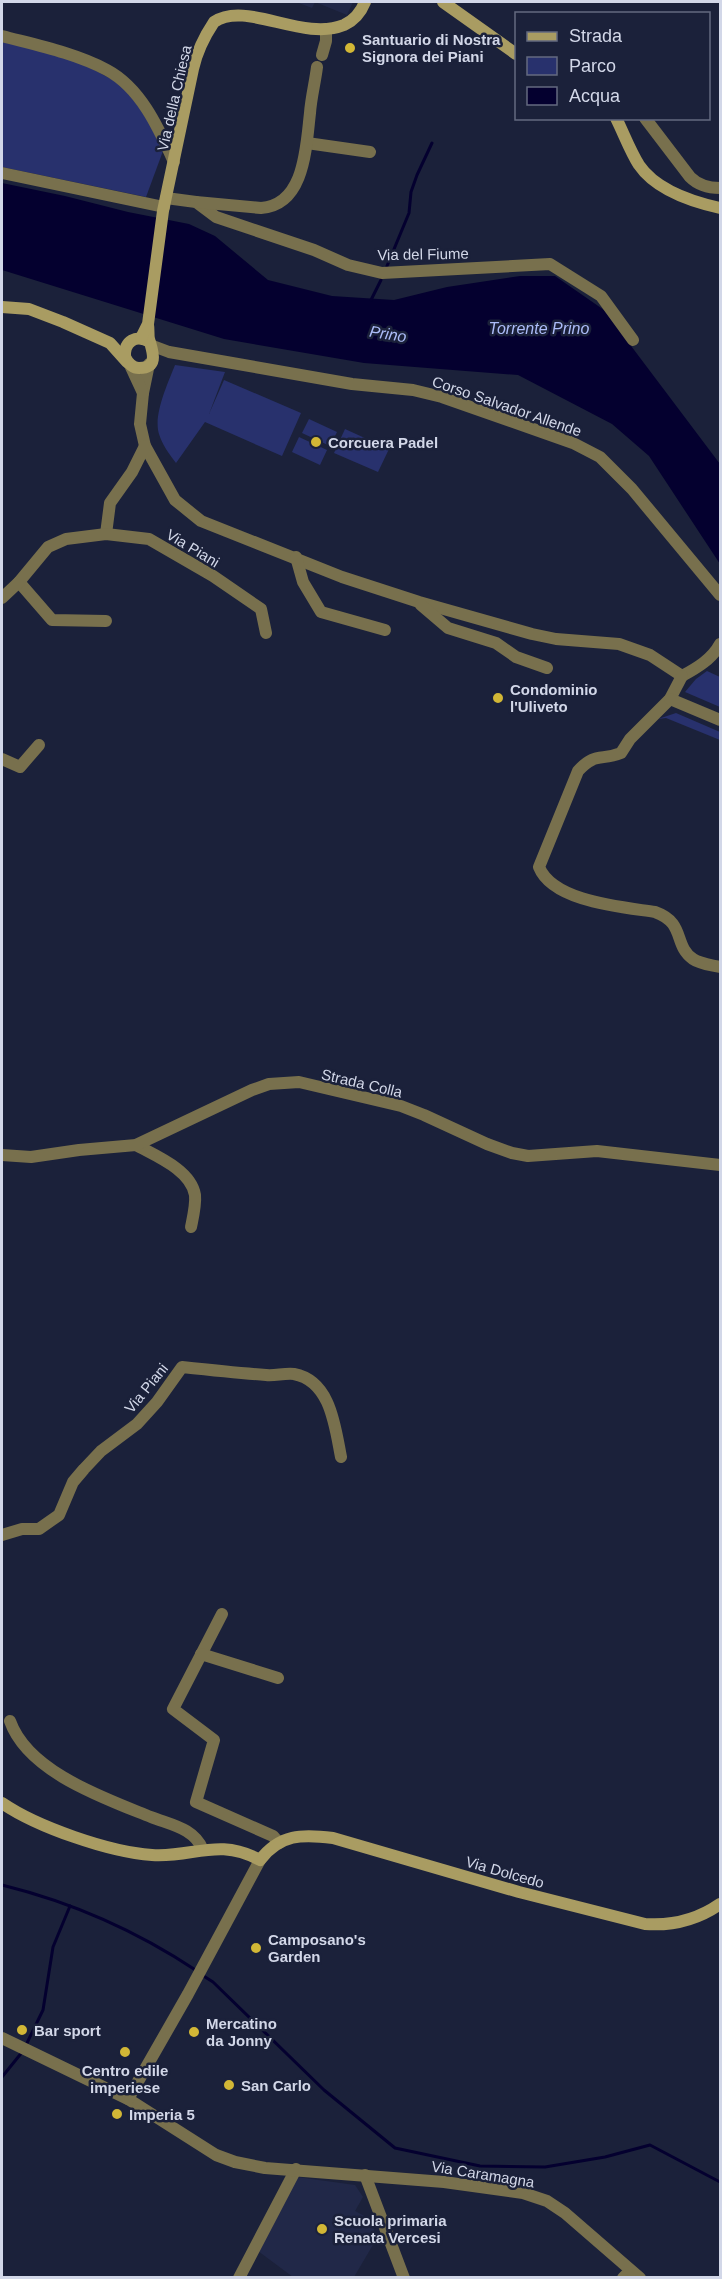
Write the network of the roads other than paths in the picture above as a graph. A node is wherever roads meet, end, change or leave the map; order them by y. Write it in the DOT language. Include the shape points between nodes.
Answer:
graph roads {
  1 [pos="365,2"];
  2 [pos="442,2"];
  3 [pos="326,29"];
  4 [pos="2,36"];
  5 [pos="515,53"];
  6 [pos="322,55"];
  7 [pos="317,67"];
  8 [pos="617,120"];
  9 [pos="646,120"];
  10 [pos="307,143"];
  11 [pos="370,152"];
  12 [pos="174,162"];
  13 [pos="2,173"];
  14 [pos="720,188"];
  15 [pos="196,202"];
  16 [pos="165,205"];
  17 [pos="720,208"];
  18 [pos="2,307"];
  19 [pos="633,340"];
  20 [pos="145,341"];
  21 [pos="110,343"];
  22 [pos="169,352"];
  23 [pos="151,362"];
  24 [pos="128,363"];
  25 [pos="143,393"];
  26 [pos="145,446"];
  27 [pos="106,534"];
  28 [pos="297,557"];
  29 [pos="19,582"];
  30 [pos="720,595"];
  31 [pos="2,598"];
  32 [pos="419,602"];
  33 [pos="106,621"];
  34 [pos="384,630"];
  35 [pos="266,633"];
  36 [pos="720,644"];
  37 [pos="547,668"];
  38 [pos="682,676"];
  39 [pos="670,699"];
  40 [pos="720,720"];
  41 [pos="39,745"];
  42 [pos="2,759"];
  43 [pos="720,967"];
  44 [pos="136,1145"];
  45 [pos="2,1155"];
  46 [pos="720,1165"];
  47 [pos="191,1227"];
  48 [pos="341,1457"];
  49 [pos="2,1535"];
  50 [pos="222,1614"];
  51 [pos="201,1654"];
  52 [pos="278,1678"];
  53 [pos="10,1720"];
  54 [pos="2,1803"];
  55 [pos="279,1843"];
  56 [pos="203,1850"];
  57 [pos="260,1860"];
  58 [pos="720,1904"];
  59 [pos="2,2038"];
  60 [pos="128,2099"];
  61 [pos="296,2169"];
  62 [pos="365,2175"];
  63 [pos="631,2275"];
  64 [pos="239,2277"];
  65 [pos="404,2277"];
  1 -- 3 [label="main road" via="348,23"];
  2 -- 5 [label="main road"];
  3 -- 6 [label="street"];
  3 -- 12 [label="main road, Via della Chiesa" via="252,7 240,6 220,15 197,52"];
  4 -- 12 [label="street, Via della Chiesa" via="108,70 135,94 160,131"];
  7 -- 10 [label="street, Via del Fiume"];
  8 -- 17 [label="main road" via="648,174 677,194"];
  9 -- 14 [label="street" via="695,182"];
  10 -- 11 [label="street"];
  10 -- 15 [label="street, Via del Fiume" via="296,184 279,203 261,208"];
  12 -- 16 [label="main road, Via della Chiesa"];
  13 -- 16 [label="street, Via del Fiume"];
  15 -- 16 [label="street, Via del Fiume"];
  15 -- 19 [label="street, Via del Fiume" via="216,218 348,265 382,273 550,264 601,296"];
  16 -- 20 [label="main road, Via della Chiesa"];
  18 -- 21 [label="main road" via="29,309"];
  20 -- 21 [label="main road"];
  20 -- 22 [label="street, Corso Salvador Allende"];
  20 -- 23 [label="main road" via="154,356"];
  20 -- 24 [label="main road, Via della Chiesa" via="131,340 124,352"];
  21 -- 24 [label="main road"];
  22 -- 23 [label="street"];
  22 -- 30 [label="street, Corso Salvador Allende" via="352,384 413,390 573,443 600,457 632,489"];
  23 -- 24 [label="main road" via="140,368"];
  23 -- 25 [label="street"];
  24 -- 25 [label="street"];
  25 -- 26 [label="street" via="140,424"];
  26 -- 27 [label="street" via="110,502"];
  26 -- 28 [label="street" via="175,500 201,520"];
  27 -- 29 [label="street, Via Piani" via="66,539 48,547"];
  27 -- 35 [label="street, Via Piani" via="149,538 213,576 261,609"];
  28 -- 32 [label="street" via="342,577"];
  28 -- 34 [label="street" via="303,582 321,612"];
  29 -- 31 [label="street, Via Piani"];
  29 -- 33 [label="street" via="52,620"];
  32 -- 37 [label="street" via="448,628 496,643 516,657"];
  32 -- 38 [label="street" via="532,634 619,644 650,655"];
  36 -- 38 [label="street" via="699,667"];
  38 -- 39 [label="street"];
  39 -- 40 [label="street"];
  39 -- 43 [label="street" via="621,753 598,756 578,771 539,867 543,877 579,897 667,916 693,959"];
  41 -- 42 [label="street" via="21,767"];
  44 -- 45 [label="street, Strada Colla" via="31,1157"];
  44 -- 46 [label="street, Strada Colla" via="252,1090 269,1084 299,1082 401,1106 512,1153 528,1156 597,1151"];
  44 -- 47 [label="street" via="170,1165 192,1185 195,1197"];
  48 -- 49 [label="street, Via Piani" via="327,1401 307,1378 182,1367 137,1424 101,1451 73,1482 59,1515 39,1529"];
  50 -- 51 [label="street"];
  51 -- 52 [label="street"];
  51 -- 55 [label="street" via="173,1709 214,1740 196,1802 273,1836"];
  53 -- 56 [label="street" via="20,1741 60,1776 191,1833"];
  54 -- 56 [label="main road" via="50,1828 132,1852 153,1855"];
  55 -- 57 [label="main road, Via Dolcedo" via="270,1847"];
  55 -- 58 [label="main road, Via Dolcedo" via="310,1835 333,1838 645,1924 666,1926 687,1921"];
  56 -- 57 [label="main road" via="230,1849"];
  57 -- 60 [label="street, Via Dolcedo"];
  59 -- 60 [label="street, Via Caramagna"];
  60 -- 61 [label="street, Via Caramagna" via="216,2155 252,2167"];
  61 -- 62 [label="street, Via Caramagna"];
  61 -- 64 [label="street"];
  62 -- 63 [label="street, Via Caramagna" via="523,2193 547,2201"];
  62 -- 65 [label="street"];
}
